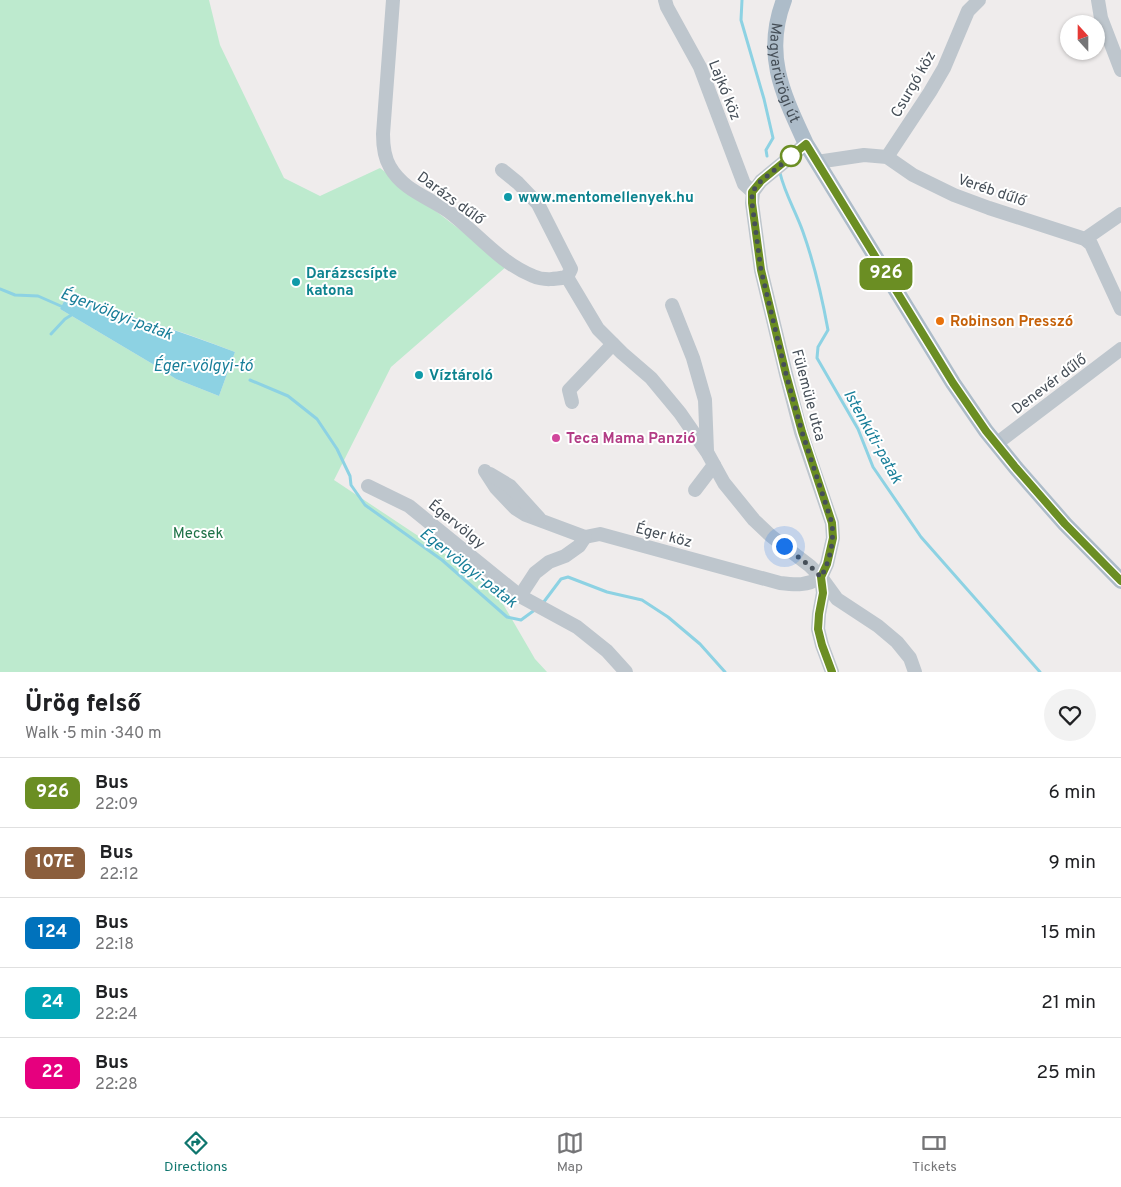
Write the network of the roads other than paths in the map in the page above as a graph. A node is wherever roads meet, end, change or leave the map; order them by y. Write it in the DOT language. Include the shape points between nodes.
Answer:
graph roads {
  1 [pos="392,0"];
  2 [pos="665,0"];
  3 [pos="784,0"];
  4 [pos="979,0"];
  5 [pos="1098,0"];
  6 [pos="1121,70"];
  7 [pos="806,144"];
  8 [pos="887,157"];
  9 [pos="817,162"];
  10 [pos="502,170"];
  11 [pos="752,192"];
  12 [pos="1121,214"];
  13 [pos="1085,239"];
  14 [pos="567,277"];
  15 [pos="672,306"];
  16 [pos="1121,309"];
  17 [pos="613,344"];
  18 [pos="1121,349"];
  19 [pos="572,402"];
  20 [pos="996,444"];
  21 [pos="707,452"];
  22 [pos="714,465"];
  23 [pos="368,486"];
  24 [pos="695,490"];
  25 [pos="542,522"];
  26 [pos="585,537"];
  27 [pos="821,577"];
  28 [pos="1121,581"];
  29 [pos="520,596"];
  30 [pos="626,672"];
  31 [pos="832,672"];
  32 [pos="915,672"];
  1 -- 14 [label="street, Darázs dűlő" via="383,134 384,152 390,168 410,189 446,210 508,262 534,277 554,280"];
  2 -- 11 [label="street, Lajkó köz" via="700,67 744,184"];
  3 -- 7 [label="main road, Magyarürögi út" via="774,45 778,73"];
  4 -- 8 [label="street, Csurgó köz" via="968,11 930,92"];
  5 -- 6 [label="street" via="1101,18"];
  7 -- 9 [label="main road, Magyarürögi út"];
  7 -- 11 [label="street"];
  8 -- 9 [label="street" via="864,155"];
  8 -- 13 [label="street, Veréb dűlő" via="913,175 954,195"];
  9 -- 20 [label="main road, Magyarürögi út" via="953,383"];
  10 -- 14 [label="street" via="538,204 571,269"];
  11 -- 27 [label="street, Fülemüle utca" via="761,270 786,374 832,523 833,538"];
  12 -- 13 [label="street"];
  13 -- 16 [label="street" via="1091,244"];
  14 -- 17 [label="street" via="598,329"];
  15 -- 21 [label="street" via="694,358 705,400"];
  17 -- 19 [label="street" via="569,390"];
  17 -- 21 [label="street" via="651,378"];
  18 -- 20 [label="street, Denevér dűlő"];
  20 -- 28 [label="main road, Magyarürögi út" via="1065,524"];
  21 -- 22 [label="street"];
  22 -- 24 [label="street"];
  22 -- 27 [label="street" via="754,520"];
  23 -- 29 [label="street, Égervölgy" via="409,506"];
  25 -- 26 [label="street"];
  26 -- 27 [label="street, Éger köz" via="600,534 780,583 799,586"];
  26 -- 29 [label="street" via="579,546 535,573"];
  27 -- 31 [label="street, Fülemüle utca" via="823,593 818,629"];
  27 -- 32 [label="street" via="837,599 897,642 910,658"];
  29 -- 30 [label="street, Égervölgy" via="578,627"];
}
